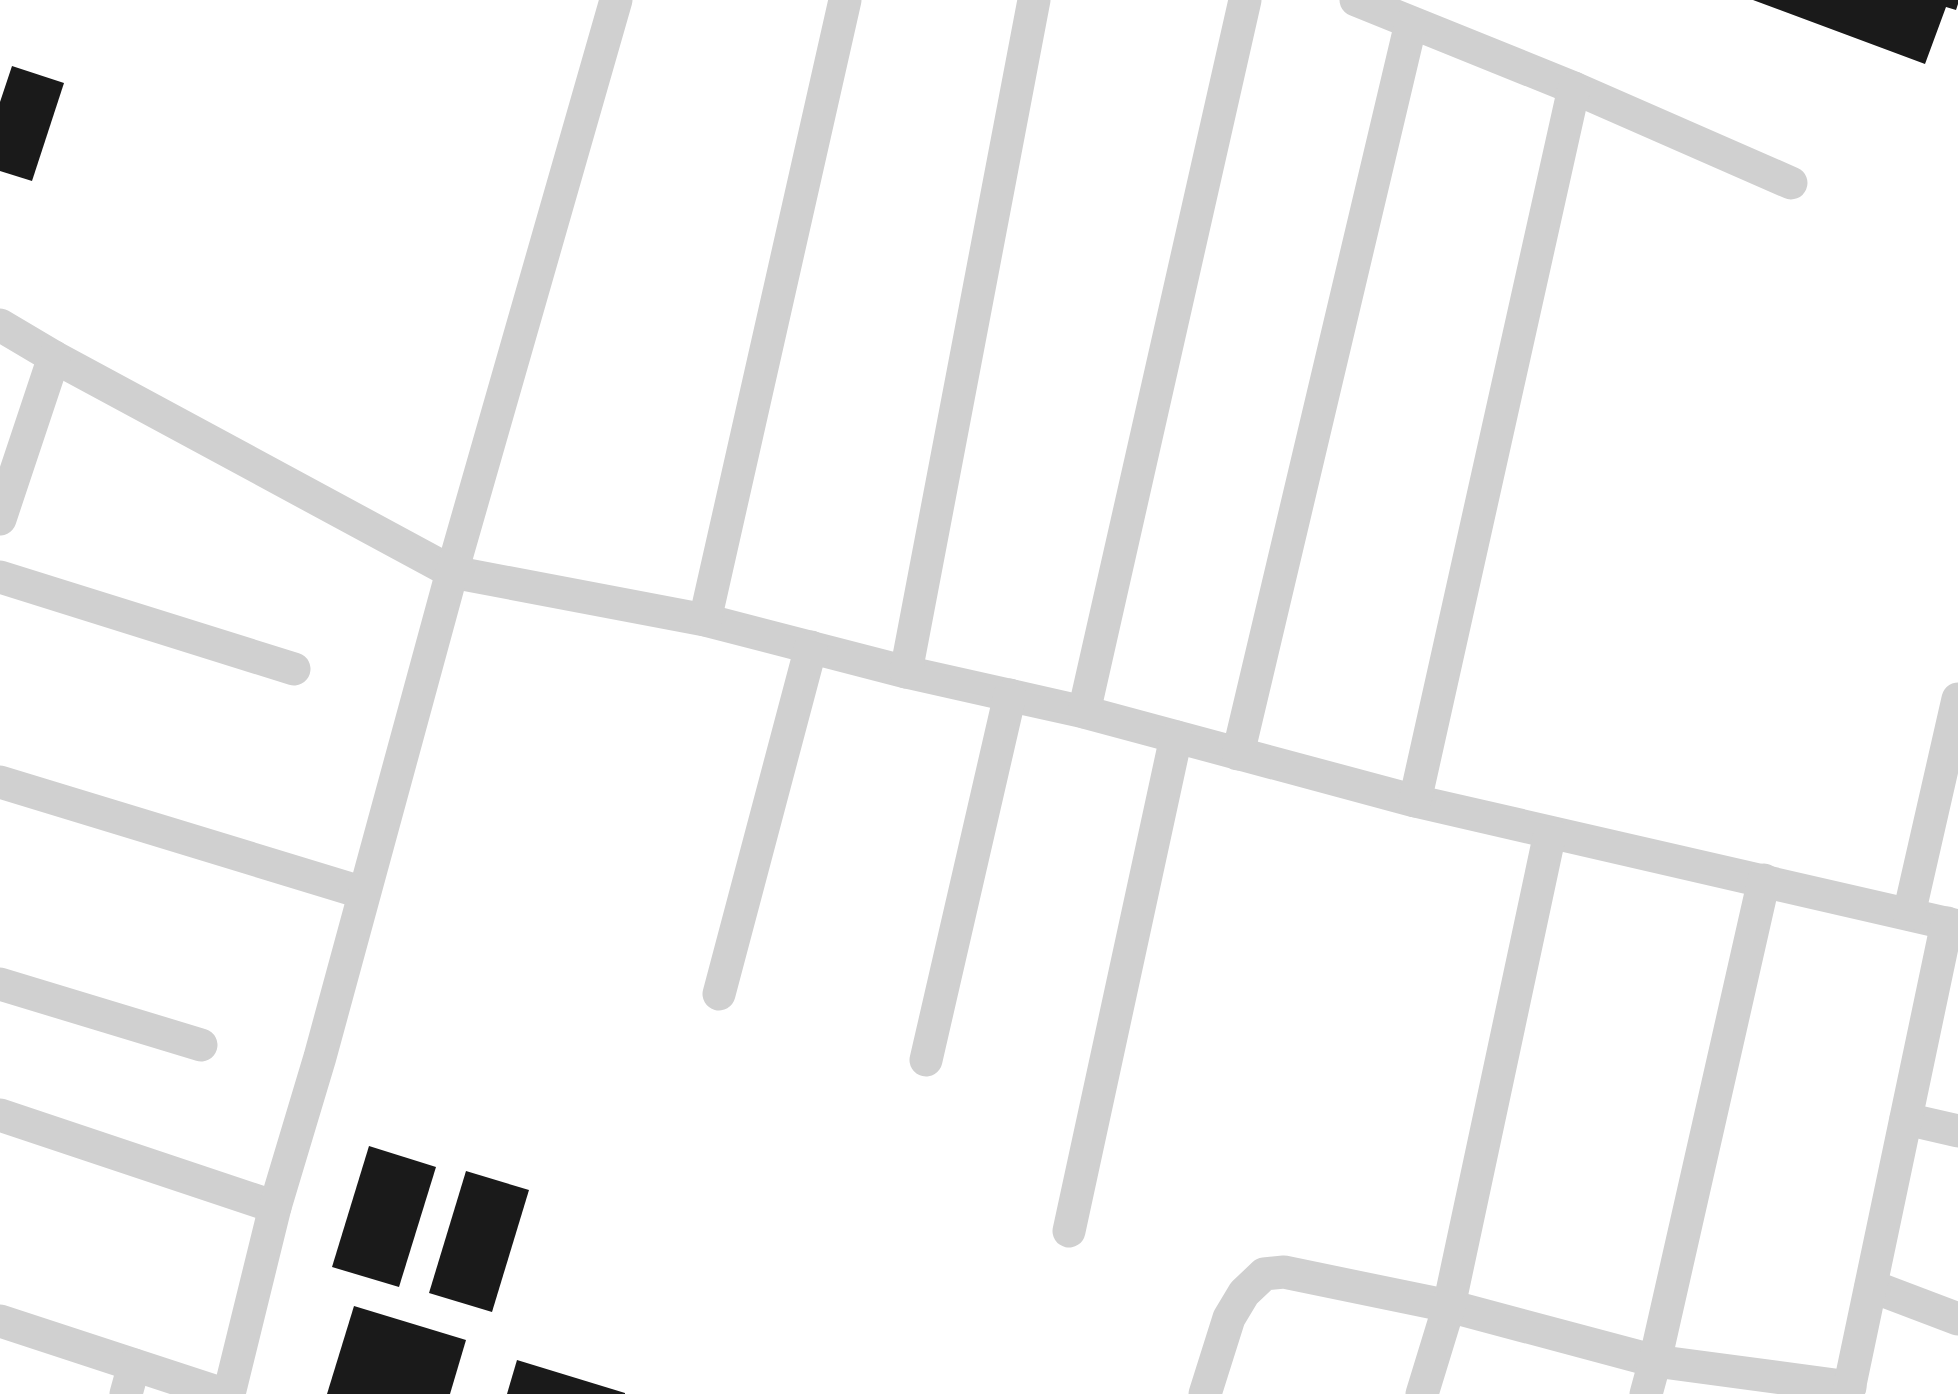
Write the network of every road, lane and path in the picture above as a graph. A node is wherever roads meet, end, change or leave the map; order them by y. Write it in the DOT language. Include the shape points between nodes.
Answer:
graph roads {
  1 [pos="616,0"];
  2 [pos="845,0"];
  3 [pos="1034,0"];
  4 [pos="1245,0"];
  5 [pos="1356,0"];
  6 [pos="1411,23"];
  7 [pos="1574,88"];
  8 [pos="1791,183"];
  9 [pos="0,325"];
  10 [pos="54,357"];
  11 [pos="0,519"];
  12 [pos="452,572"];
  13 [pos="0,577"];
  14 [pos="705,620"];
  15 [pos="811,647"];
  16 [pos="294,669"];
  17 [pos="906,672"];
  18 [pos="1010,695"];
  19 [pos="1958,699"];
  20 [pos="1084,712"];
  21 [pos="1176,737"];
  22 [pos="1238,754"];
  23 [pos="0,782"];
  24 [pos="1415,801"];
  25 [pos="1550,833"];
  26 [pos="1764,880"];
  27 [pos="364,893"];
  28 [pos="1909,915"];
  29 [pos="1953,925"];
  30 [pos="0,984"];
  31 [pos="719,994"];
  32 [pos="201,1045"];
  33 [pos="926,1060"];
  34 [pos="0,1115"];
  35 [pos="1906,1119"];
  36 [pos="1958,1131"];
  37 [pos="275,1207"];
  38 [pos="1069,1231"];
  39 [pos="1872,1286"];
  40 [pos="1449,1306"];
  41 [pos="1958,1319"];
  42 [pos="0,1321"];
  43 [pos="1655,1361"];
  44 [pos="130,1379"];
  45 [pos="1849,1391"];
  46 [pos="223,1394"];
  47 [pos="229,1394"];
  48 [pos="1205,1394"];
  49 [pos="1422,1394"];
  50 [pos="1646,1394"];
  1 -- 12 [label="street"];
  2 -- 14 [label="street"];
  3 -- 17 [label="street"];
  4 -- 20 [label="street"];
  5 -- 6 [label="street"];
  6 -- 7 [label="street"];
  6 -- 22 [label="street"];
  7 -- 8 [label="street"];
  7 -- 24 [label="street"];
  9 -- 10 [label="street"];
  10 -- 11 [label="street"];
  10 -- 12 [label="street"];
  12 -- 14 [label="street"];
  12 -- 27 [label="street"];
  13 -- 16 [label="street"];
  14 -- 15 [label="street"];
  15 -- 17 [label="street"];
  15 -- 31 [label="street"];
  17 -- 18 [label="street"];
  18 -- 20 [label="street"];
  18 -- 33 [label="street"];
  19 -- 28 [label="street"];
  20 -- 21 [label="street"];
  21 -- 22 [label="street"];
  21 -- 38 [label="street"];
  22 -- 24 [label="street"];
  23 -- 27 [label="street"];
  24 -- 25 [label="street"];
  25 -- 26 [label="street"];
  25 -- 40 [label="street"];
  26 -- 28 [label="street"];
  26 -- 43 [label="street"];
  27 -- 37 [label="street"];
  28 -- 29 [label="street"];
  29 -- 35 [label="street"];
  30 -- 32 [label="street"];
  34 -- 37 [label="street"];
  35 -- 36 [label="street"];
  35 -- 39 [label="street"];
  37 -- 47 [label="street"];
  39 -- 41 [label="street"];
  39 -- 45 [label="street"];
  40 -- 43 [label="street"];
  40 -- 48 [label="street" via="1284,1272 1264,1274 1244,1293 1229,1318"];
  40 -- 49 [label="street"];
  42 -- 44 [label="street"];
  43 -- 45 [label="street"];
  43 -- 50 [label="street"];
  44 -- 46 [label="street"];
}
